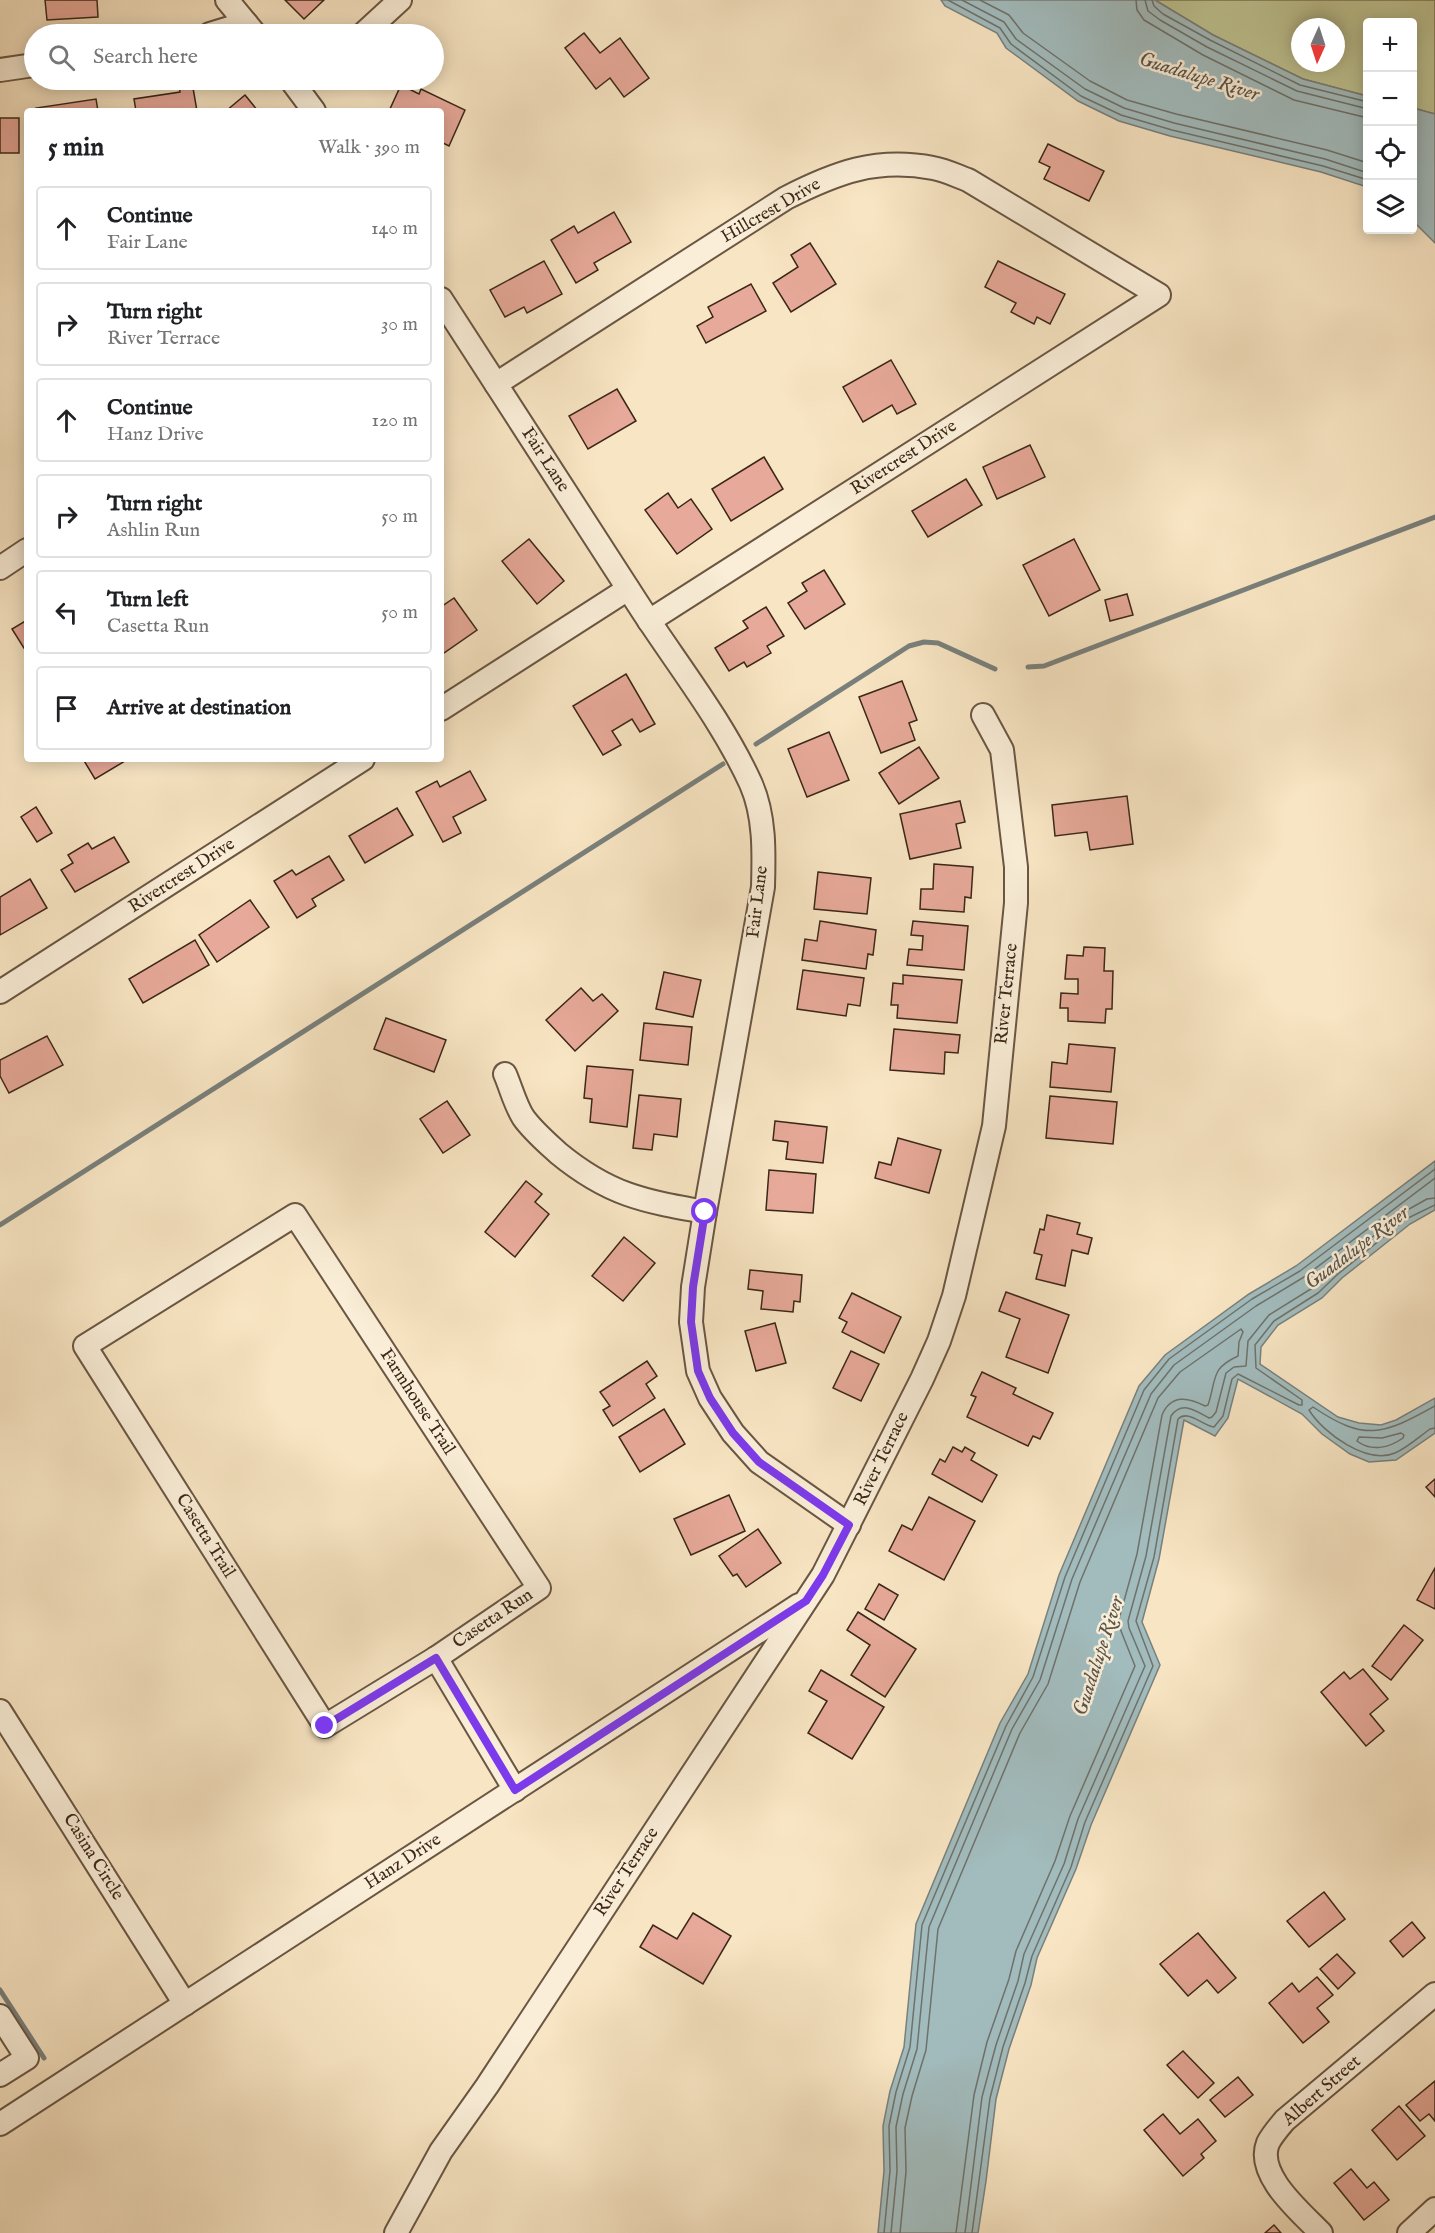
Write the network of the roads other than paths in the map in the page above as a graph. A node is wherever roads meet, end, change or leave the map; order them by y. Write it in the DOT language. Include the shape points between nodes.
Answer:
graph roads {
  1 [pos="227,0"];
  2 [pos="399,0"];
  3 [pos="246,24"];
  4 [pos="374,24"];
  5 [pos="24,66"];
  6 [pos="0,70"];
  7 [pos="1159,295"];
  8 [pos="444,304"];
  9 [pos="496,384"];
  10 [pos="24,552"];
  11 [pos="0,568"];
  12 [pos="628,589"];
  13 [pos="649,621"];
  14 [pos="444,707"];
  15 [pos="983,715"];
  16 [pos="358,762"];
  17 [pos="0,992"];
  18 [pos="505,1074"];
  19 [pos="705,1212"];
  20 [pos="295,1215"];
  21 [pos="849,1525"];
  22 [pos="539,1588"];
  23 [pos="806,1601"];
  24 [pos="436,1658"];
  25 [pos="0,1711"];
  26 [pos="325,1726"];
  27 [pos="515,1790"];
  28 [pos="1435,1994"];
  29 [pos="185,2004"];
  30 [pos="0,2016"];
  31 [pos="0,2075"];
  32 [pos="0,2124"];
  33 [pos="1435,2209"];
  34 [pos="396,2233"];
  35 [pos="1321,2233"];
  36 [pos="1409,2233"];
  1 -- 3 [label="street"];
  2 -- 4 [label="street"];
  5 -- 6 [label="street"];
  7 -- 9 [label="street, Hillcrest Drive" via="968,180 934,168 897,164 863,167 821,180 786,198"];
  7 -- 13 [label="street, Rivercrest Drive"];
  8 -- 9 [label="street, Fair Lane"];
  9 -- 12 [label="street, Fair Lane"];
  10 -- 11 [label="street"];
  12 -- 13 [label="street, Fair Lane"];
  12 -- 14 [label="street"];
  13 -- 19 [label="street, Fair Lane" via="725,734 752,786 764,846 763,887"];
  15 -- 21 [label="street, River Terrace" via="1002,750 1016,867 1016,903 994,1125 954,1296 939,1341"];
  16 -- 17 [label="street, Rivercrest Drive"];
  18 -- 19 [label="street" via="523,1116 544,1141 592,1179 644,1201"];
  19 -- 21 [label="street, Fair Lane" via="691,1322 698,1371 706,1389 733,1433 759,1462"];
  20 -- 22 [label="street, Farmhouse Trail"];
  20 -- 26 [label="street, Casetta Trail" via="85,1346"];
  21 -- 23 [label="street, River Terrace"];
  22 -- 24 [label="street, Casetta Run"];
  23 -- 27 [label="street, Hanz Drive"];
  23 -- 34 [label="street, River Terrace" via="441,2151"];
  24 -- 26 [label="street, Casetta Run"];
  24 -- 27 [label="street"];
  25 -- 29 [label="street, Casina Circle"];
  27 -- 29 [label="street, Hanz Drive"];
  28 -- 35 [label="street, Albert Street" via="1285,2120 1267,2145 1272,2177"];
  29 -- 32 [label="street, Hanz Drive"];
  30 -- 31 [label="street" via="27,2058"];
  33 -- 36 [label="street"];
}
